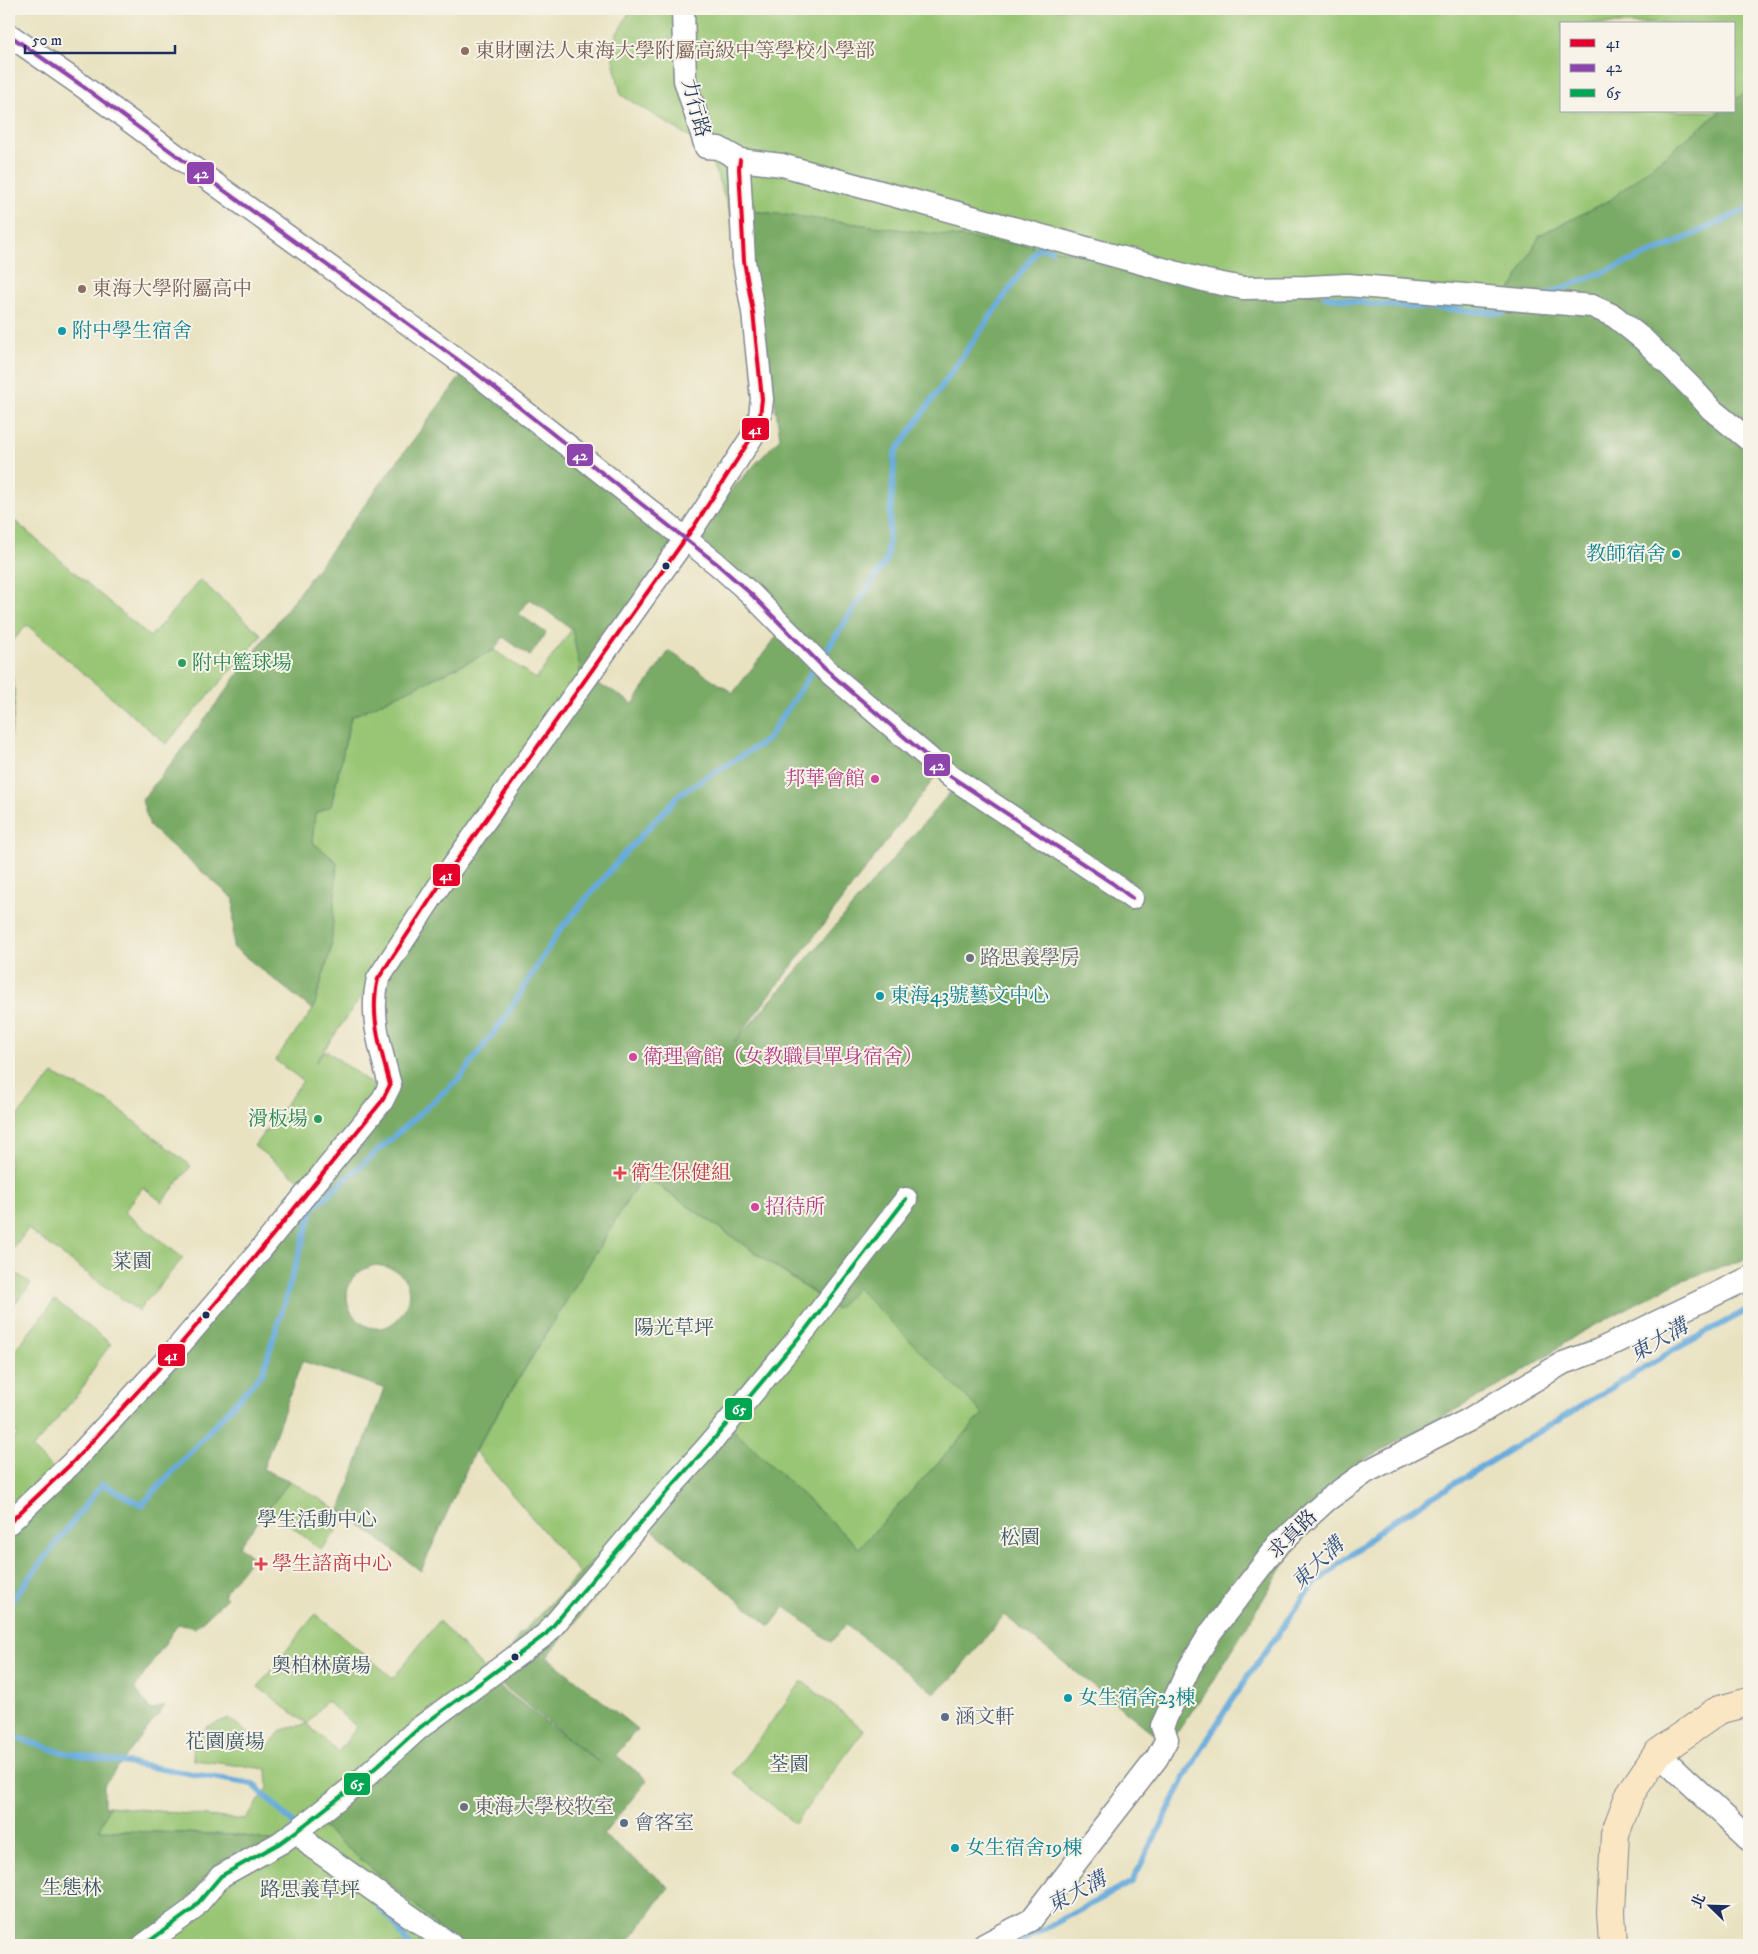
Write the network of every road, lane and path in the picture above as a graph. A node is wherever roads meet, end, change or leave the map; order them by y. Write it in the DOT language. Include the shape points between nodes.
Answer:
graph roads {
  1 [pos="683,9"];
  2 [pos="9,35"];
  3 [pos="740,160"];
  4 [pos="1749,440"];
  5 [pos="686,538"];
  6 [pos="1132,898"];
  7 [pos="906,1199"];
  8 [pos="1749,1278"];
  9 [pos="9,1523"];
  10 [pos="1749,1702"];
  11 [pos="1658,1754"];
  12 [pos="305,1833"];
  13 [pos="1749,1839"];
  14 [pos="144,1945"];
  15 [pos="451,1945"];
  16 [pos="984,1945"];
  17 [pos="1613,1945"];
  1 -- 3 [label="street, 力行路" via="685,80 706,147 719,148"];
  2 -- 5 [label="street" via="472,370"];
  3 -- 4 [label="street" via="782,165 1207,281 1243,288 1348,285 1592,306 1614,316 1644,340 1711,409"];
  3 -- 5 [label="street" via="744,261 762,399 760,416 753,435"];
  5 -- 6 [label="street" via="750,593 825,669 950,776"];
  5 -- 9 [label="street" via="445,877 378,979 374,996 376,1033 390,1085 382,1101 173,1353 72,1463"];
  7 -- 12 [label="street" via="806,1329 546,1634 418,1729"];
  8 -- 16 [label="street, 求真路" via="1599,1350 1563,1363 1468,1420 1366,1472 1327,1500 1280,1544 1211,1632 1189,1668 1162,1726 1167,1739 1157,1758 1031,1920"];
  10 -- 11 [label="street" via="1718,1710"];
  11 -- 13 [label="street"];
  11 -- 17 [label="street" via="1630,1794 1615,1834 1610,1912"];
  12 -- 14 [label="street" via="221,1876 192,1910"];
  12 -- 15 [label="street" via="356,1879"];
}
